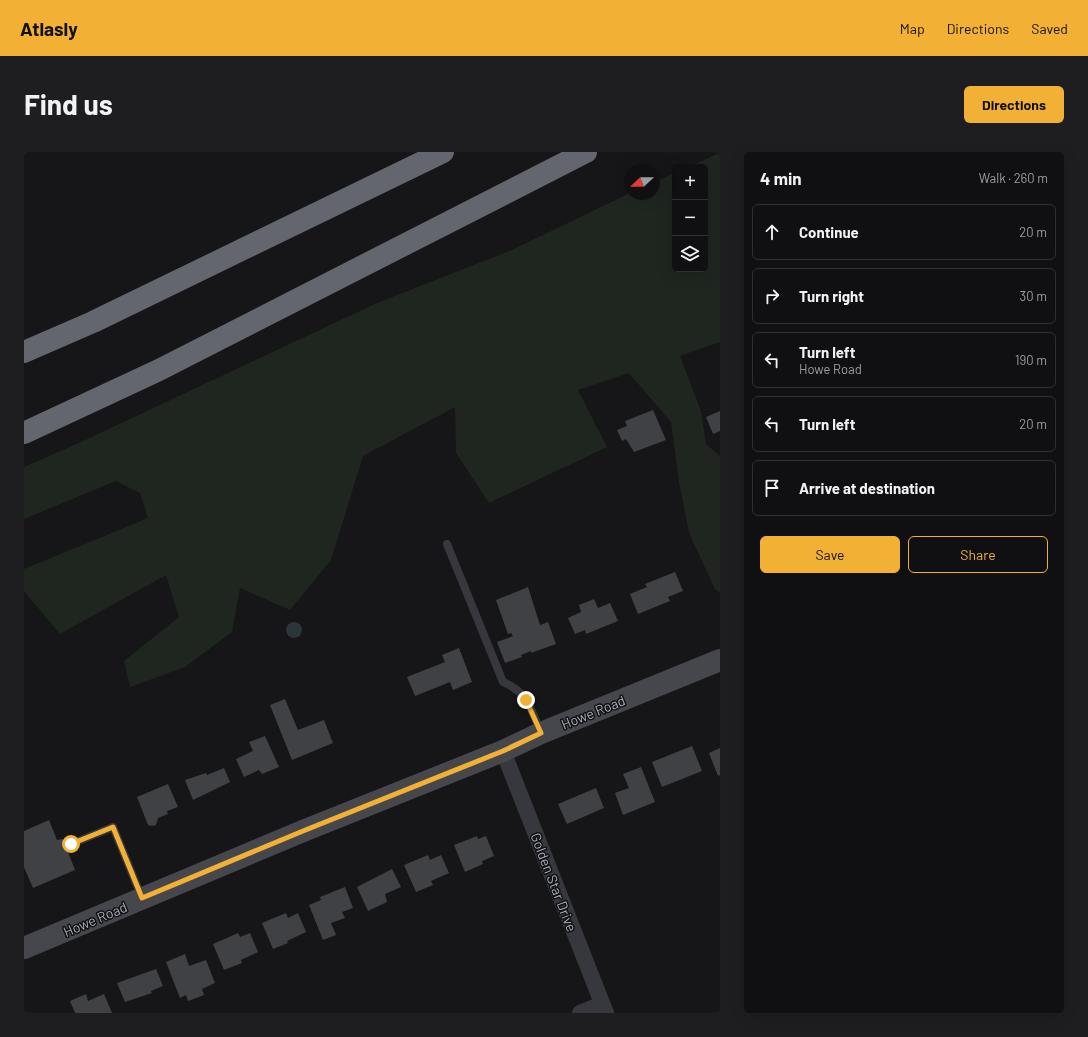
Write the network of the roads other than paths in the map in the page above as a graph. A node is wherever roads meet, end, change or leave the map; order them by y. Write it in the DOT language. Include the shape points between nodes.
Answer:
graph roads {
  1 [pos="443,152"];
  2 [pos="586,152"];
  3 [pos="24,352"];
  4 [pos="24,433"];
  5 [pos="447,544"];
  6 [pos="720,660"];
  7 [pos="541,733"];
  8 [pos="503,751"];
  9 [pos="71,844"];
  10 [pos="142,898"];
  11 [pos="24,948"];
  12 [pos="604,1009"];
  13 [pos="580,1013"];
  1 -- 3 [label="highway" via="93,322"];
  2 -- 4 [label="highway" via="159,370"];
  5 -- 7 [label="lane" via="503,682 522,693"];
  6 -- 7 [label="street, Howe Road"];
  7 -- 8 [label="street, Howe Road"];
  8 -- 10 [label="street, Howe Road"];
  8 -- 12 [label="street, Golden Star Drive"];
  9 -- 10 [label="lane" via="113,827"];
  10 -- 11 [label="street, Howe Road"];
  12 -- 13 [label="street"];
}
